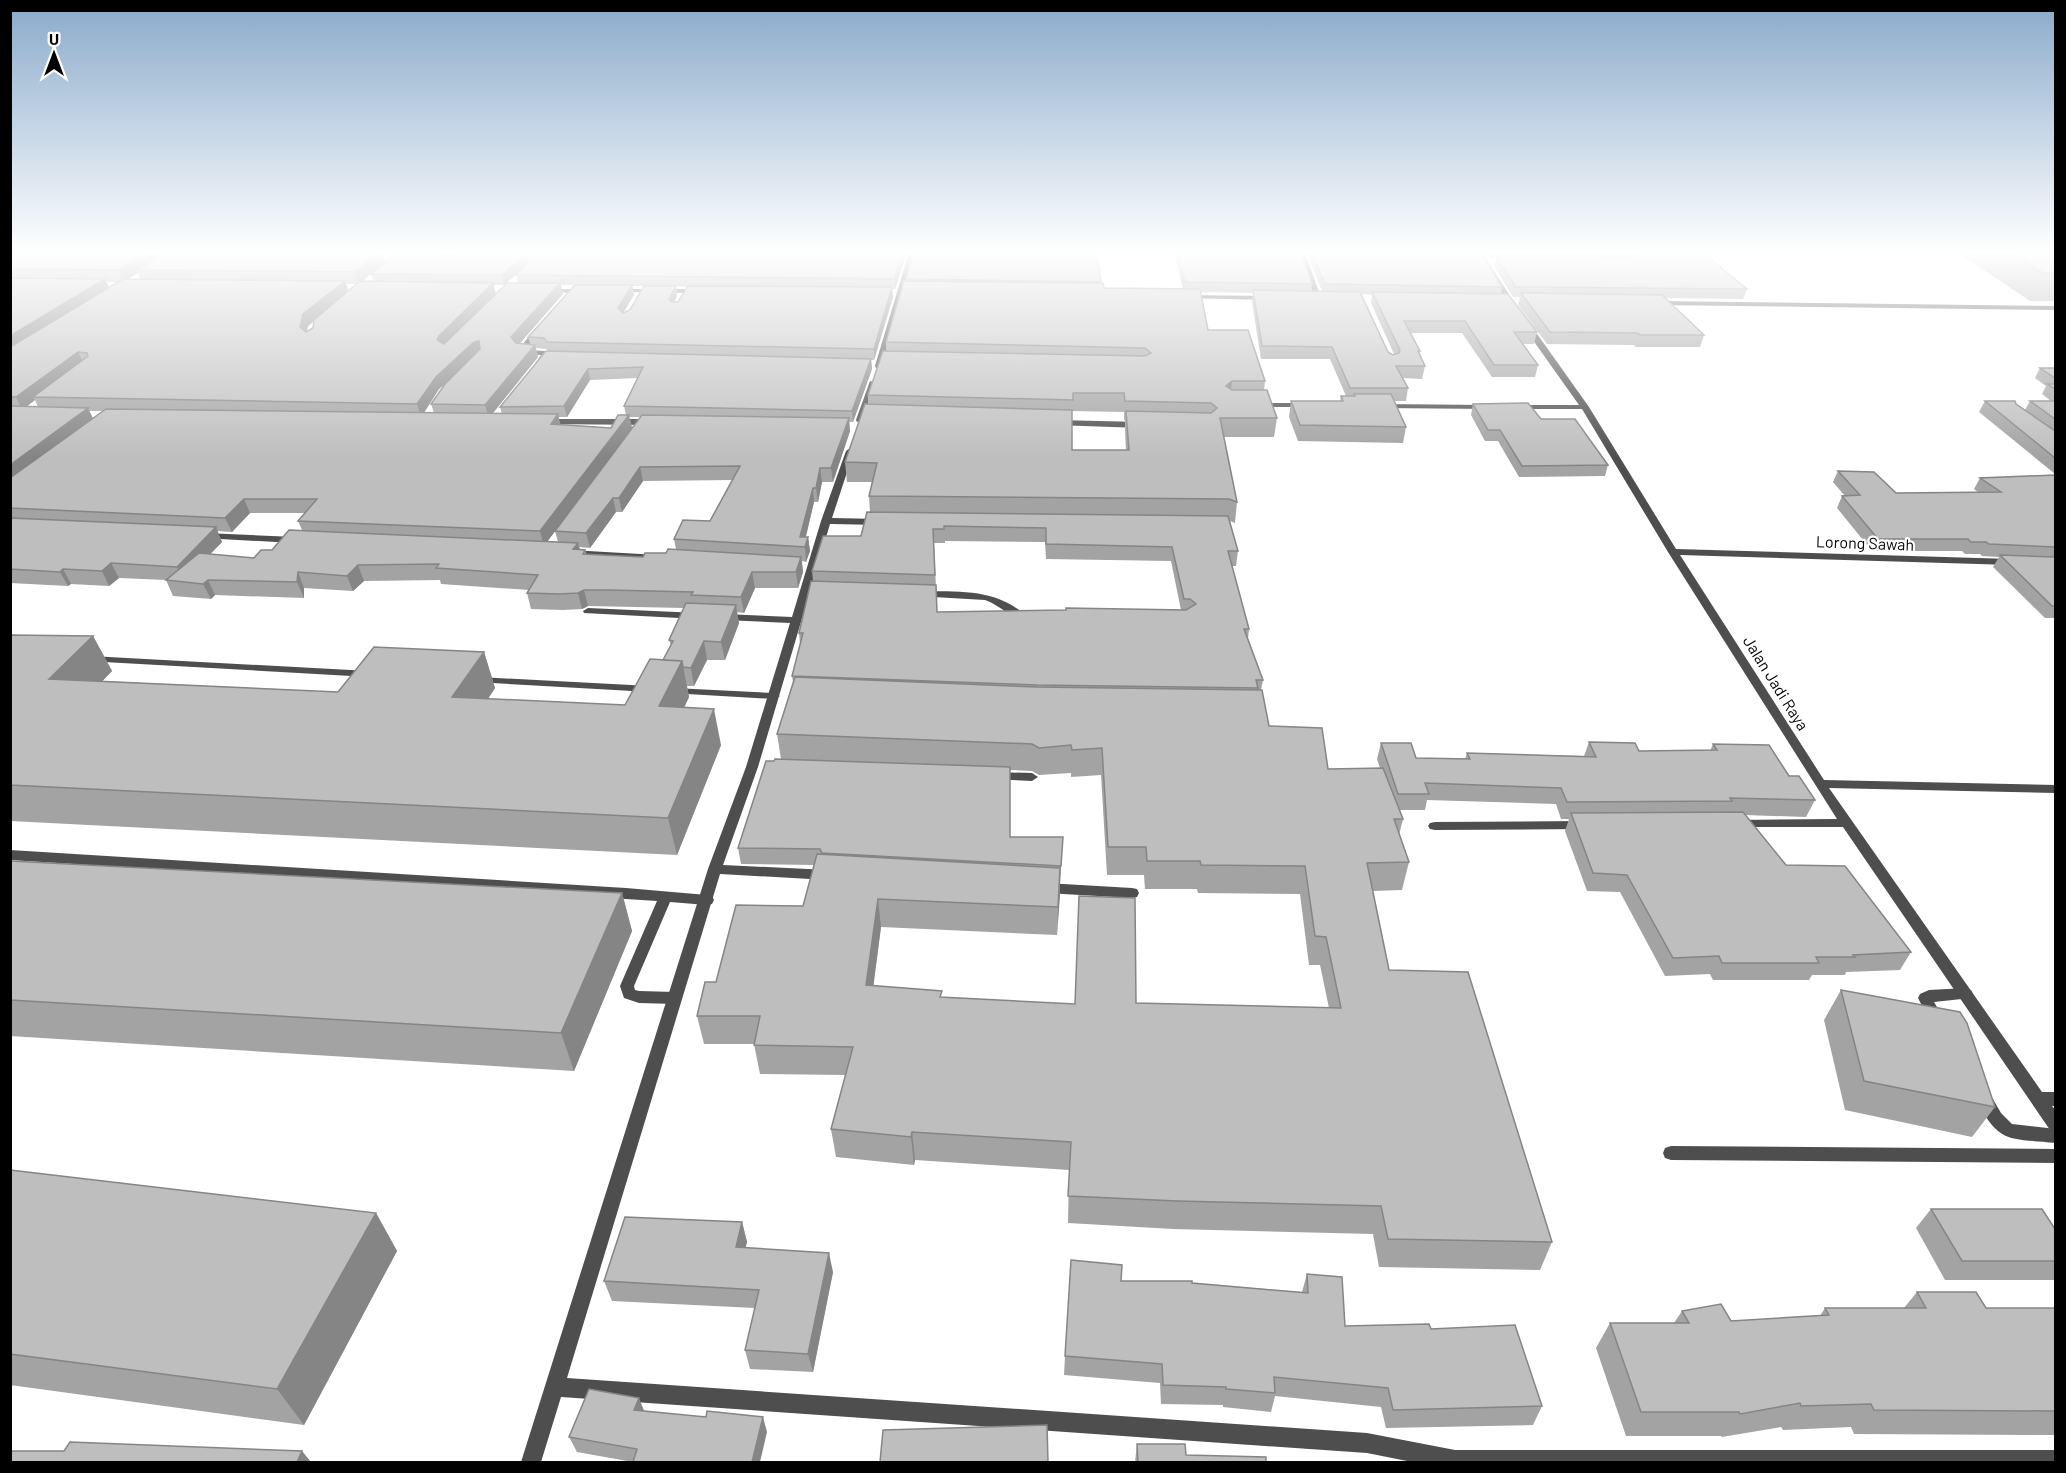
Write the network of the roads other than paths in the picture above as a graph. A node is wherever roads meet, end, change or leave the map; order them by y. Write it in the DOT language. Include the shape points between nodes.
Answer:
graph roads {
  1 [pos="892,321"];
  2 [pos="1524,321"];
  3 [pos="544,325"];
  4 [pos="545,357"];
  5 [pos="557,357"];
  6 [pos="535,369"];
  7 [pos="1254,405"];
  8 [pos="1313,405"];
  9 [pos="1372,406"];
  10 [pos="1586,407"];
  11 [pos="538,422"];
  12 [pos="643,422"];
  13 [pos="1047,422"];
  14 [pos="667,423"];
  15 [pos="1151,425"];
  16 [pos="636,431"];
  17 [pos="826,521"];
  18 [pos="887,522"];
  19 [pos="190,535"];
  20 [pos="309,540"];
  21 [pos="559,552"];
  22 [pos="1673,552"];
  23 [pos="674,559"];
  24 [pos="2020,563"];
  25 [pos="908,594"];
  26 [pos="588,611"];
  27 [pos="1030,618"];
  28 [pos="797,620"];
  29 [pos="82,658"];
  30 [pos="379,675"];
  31 [pos="462,679"];
  32 [pos="780,696"];
  33 [pos="985,776"];
  34 [pos="1032,777"];
  35 [pos="1820,784"];
  36 [pos="2055,789"];
  37 [pos="1718,824"];
  38 [pos="1847,824"];
  39 [pos="1600,825"];
  40 [pos="1435,826"];
  41 [pos="10,855"];
  42 [pos="715,869"];
  43 [pos="846,876"];
  44 [pos="1037,887"];
  45 [pos="1132,893"];
  46 [pos="665,897"];
  47 [pos="707,900"];
  48 [pos="1966,994"];
  49 [pos="675,998"];
  50 [pos="1943,1031"];
  51 [pos="1978,1089"];
  52 [pos="2038,1099"];
  53 [pos="2055,1099"];
  54 [pos="2055,1125"];
  55 [pos="2055,1136"];
  56 [pos="1671,1153"];
  57 [pos="2055,1156"];
  58 [pos="554,1387"];
  59 [pos="2055,1460"];
  60 [pos="531,1462"];
  1 -- 17 [label="street" via="867,418"];
  2 -- 10 [label="street, Jalan Jadi Raya"];
  3 -- 4 [label="street" via="520,352 543,353"];
  4 -- 5 [label="street"];
  4 -- 6 [label="street"];
  7 -- 8 [label="street"];
  9 -- 10 [label="street"];
  10 -- 22 [label="street, Jalan Jadi Raya"];
  11 -- 12 [label="street"];
  12 -- 14 [label="street"];
  12 -- 16 [label="street"];
  13 -- 15 [label="street"];
  17 -- 18 [label="street"];
  17 -- 28 [label="street" via="806,566 811,592"];
  19 -- 20 [label="street"];
  21 -- 23 [label="street"];
  22 -- 24 [label="street, Lorong Sawah"];
  22 -- 35 [label="street, Jalan Jadi Raya"];
  25 -- 27 [label="street" via="976,596 998,601 1016,615"];
  26 -- 28 [label="street"];
  28 -- 32 [label="street"];
  29 -- 30 [label="street"];
  31 -- 32 [label="street"];
  32 -- 42 [label="street" via="758,768"];
  33 -- 34 [label="street"];
  35 -- 36 [label="street"];
  35 -- 38 [label="street, Jalan Jadi Raya"];
  37 -- 38 [label="street"];
  38 -- 48 [label="street, Jalan Jadi Raya"];
  39 -- 40 [label="street"];
  41 -- 46 [label="street"];
  42 -- 43 [label="street"];
  42 -- 47 [label="street"];
  44 -- 45 [label="street"];
  46 -- 47 [label="street"];
  46 -- 49 [label="street" via="627,986 629,994 639,997"];
  47 -- 49 [label="street"];
  48 -- 50 [label="street" via="1925,998"];
  48 -- 52 [label="street, Jalan Jadi Raya"];
  49 -- 58 [label="street"];
  51 -- 55 [label="street" via="1995,1118 2008,1131"];
  52 -- 53 [label="street"];
  52 -- 54 [label="street, Jalan Jadi Raya"];
  56 -- 57 [label="street"];
  58 -- 59 [label="street" via="1368,1443 1455,1460"];
  58 -- 60 [label="street"];
}
